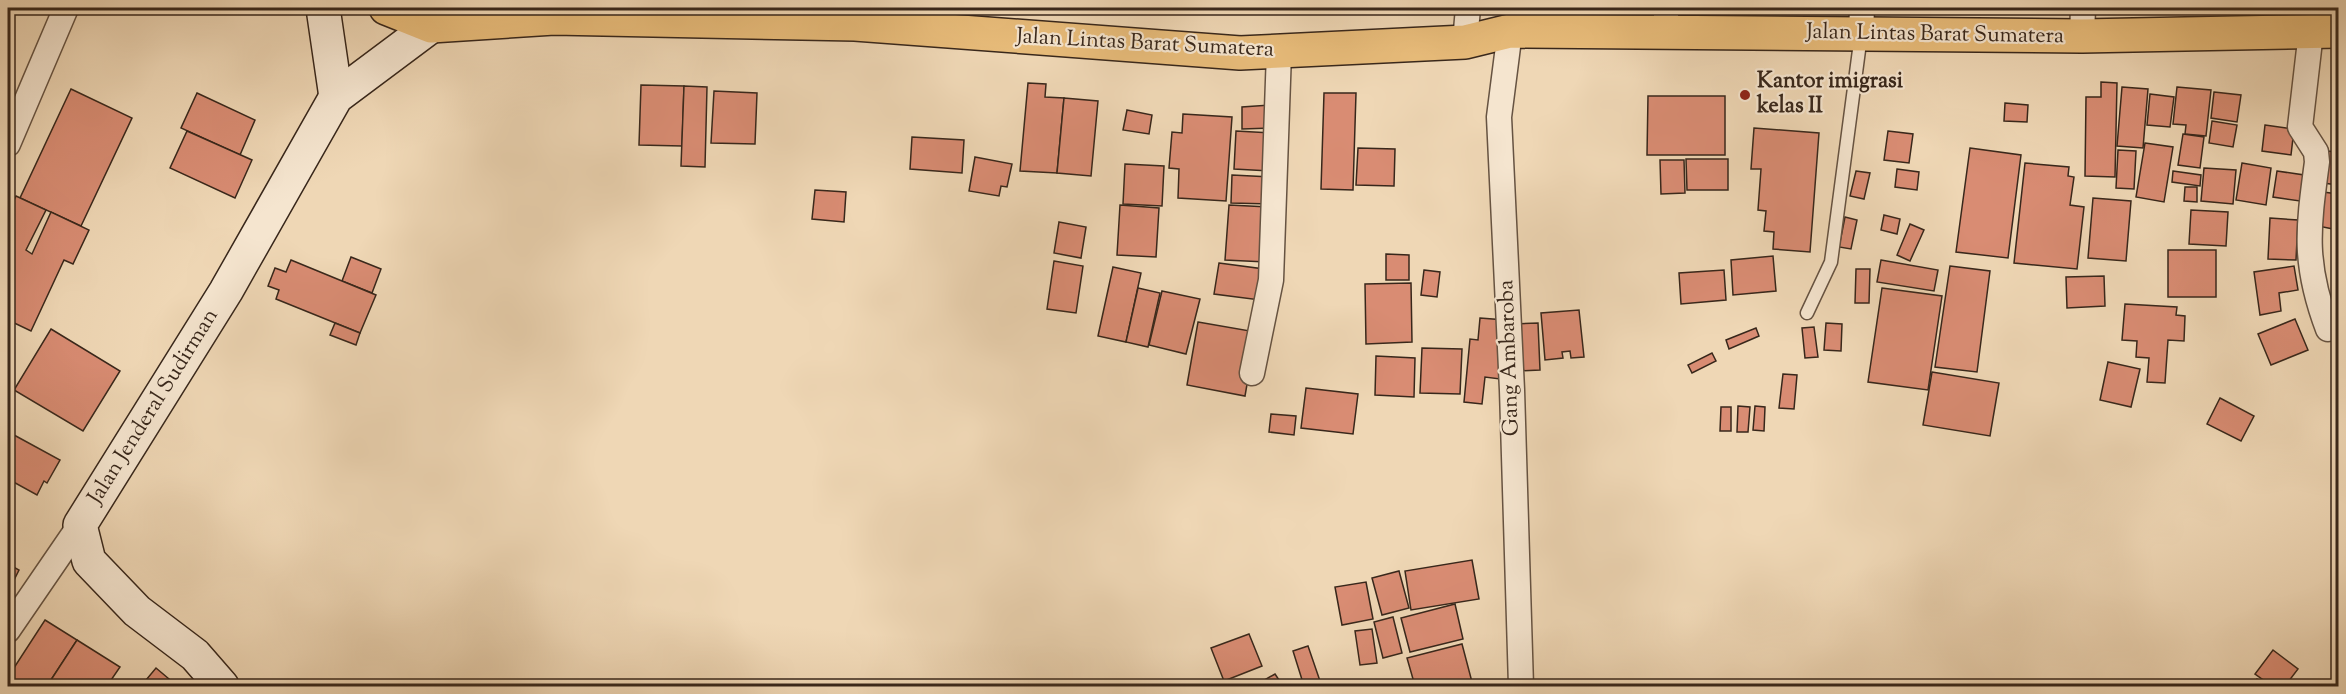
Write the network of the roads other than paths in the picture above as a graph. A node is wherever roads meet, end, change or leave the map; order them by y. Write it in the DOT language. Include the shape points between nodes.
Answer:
graph roads {
  1 [pos="66,8"];
  2 [pos="323,8"];
  3 [pos="386,8"];
  4 [pos="1468,8"];
  5 [pos="856,16"];
  6 [pos="1666,20"];
  7 [pos="1862,21"];
  8 [pos="2083,22"];
  9 [pos="431,26"];
  10 [pos="1510,31"];
  11 [pos="2325,31"];
  12 [pos="1465,42"];
  13 [pos="1279,52"];
  14 [pos="336,97"];
  15 [pos="8,144"];
  16 [pos="1808,313"];
  17 [pos="2328,328"];
  18 [pos="1252,373"];
  19 [pos="80,525"];
  20 [pos="8,630"];
  21 [pos="222,687"];
  22 [pos="1521,687"];
  1 -- 15 [label="street"];
  2 -- 14 [label="main road"];
  3 -- 9 [label="highway, Jalan Lintas Barat Sumatera"];
  4 -- 12 [label="street"];
  5 -- 9 [label="highway, Jalan Lintas Barat Sumatera" via="554,18"];
  5 -- 13 [label="highway, Jalan Lintas Barat Sumatera" via="1240,53"];
  6 -- 7 [label="highway, Jalan Lintas Barat Sumatera"];
  6 -- 10 [label="highway, Jalan Lintas Barat Sumatera"];
  7 -- 8 [label="highway, Jalan Lintas Barat Sumatera"];
  7 -- 16 [label="lane" via="1837,234 1831,262"];
  8 -- 11 [label="highway, Jalan Lintas Barat Sumatera"];
  9 -- 14 [label="main road, Jalan Jenderal Sudirman"];
  10 -- 12 [label="highway, Jalan Lintas Barat Sumatera"];
  10 -- 22 [label="street, Gang Ambaroba" via="1499,117"];
  11 -- 17 [label="street" via="2300,127 2318,162 2308,227 2309,259 2314,294"];
  12 -- 13 [label="highway, Jalan Lintas Barat Sumatera"];
  13 -- 18 [label="street" via="1271,280"];
  14 -- 19 [label="main road, Jalan Jenderal Sudirman" via="226,291"];
  19 -- 20 [label="street"];
  19 -- 21 [label="main road, Jalan Jenderal Sudirman" via="88,561 137,611 195,655"];
}
